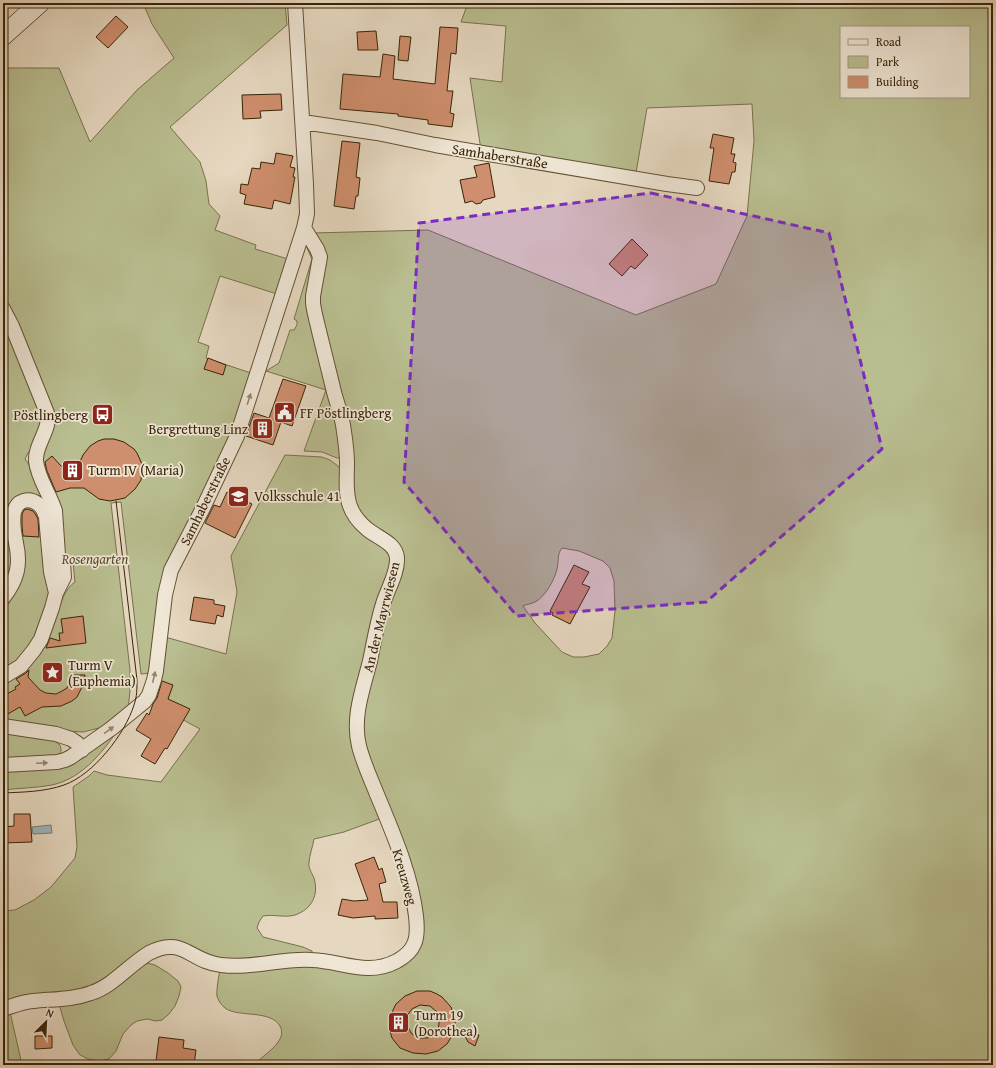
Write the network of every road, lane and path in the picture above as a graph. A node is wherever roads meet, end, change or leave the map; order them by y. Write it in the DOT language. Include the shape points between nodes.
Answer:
graph roads {
  1 [pos="40,3"];
  2 [pos="296,3"];
  3 [pos="3,36"];
  4 [pos="303,122"];
  5 [pos="697,188"];
  6 [pos="304,228"];
  7 [pos="3,308"];
  8 [pos="56,592"];
  9 [pos="3,598"];
  10 [pos="3,677"];
  11 [pos="3,726"];
  12 [pos="82,750"];
  13 [pos="3,766"];
  14 [pos="385,813"];
  15 [pos="3,1010"];
  1 -- 3 [label="main road"];
  2 -- 4 [label="street, Samhaberstraße"];
  4 -- 5 [label="street, Samhaberstraße"];
  4 -- 6 [label="street, Samhaberstraße" via="307,214"];
  12 -- 6 [label="street, Samhaberstraße, one-way" via="121,721 149,695 155,676 165,595 172,570 237,436"];
  6 -- 14 [label="street, An der Mayrwiesen" via="320,256 313,307 343,426 347,453 348,503 361,523 393,548 397,558 382,608 357,720 360,748"];
  7 -- 8 [label="street" via="47,413 47,424 36,460 55,511 58,555 63,563 64,577"];
  8 -- 9 [label="street" via="51,572 46,517 39,504 24,500 17,504 13,519 18,569 10,589"];
  8 -- 10 [label="street" via="41,639 21,666"];
  11 -- 12 [label="street" via="56,734 71,739"];
  13 -- 12 [label="street, Samhaberstraße, one-way" via="57,762"];
  14 -- 15 [label="street, Kreuzweg" via="412,894 416,923 415,942 408,953 399,960 371,968 312,960 243,966 217,965 179,948 166,946 146,954 109,984 92,993 74,998 31,1001"];
}
